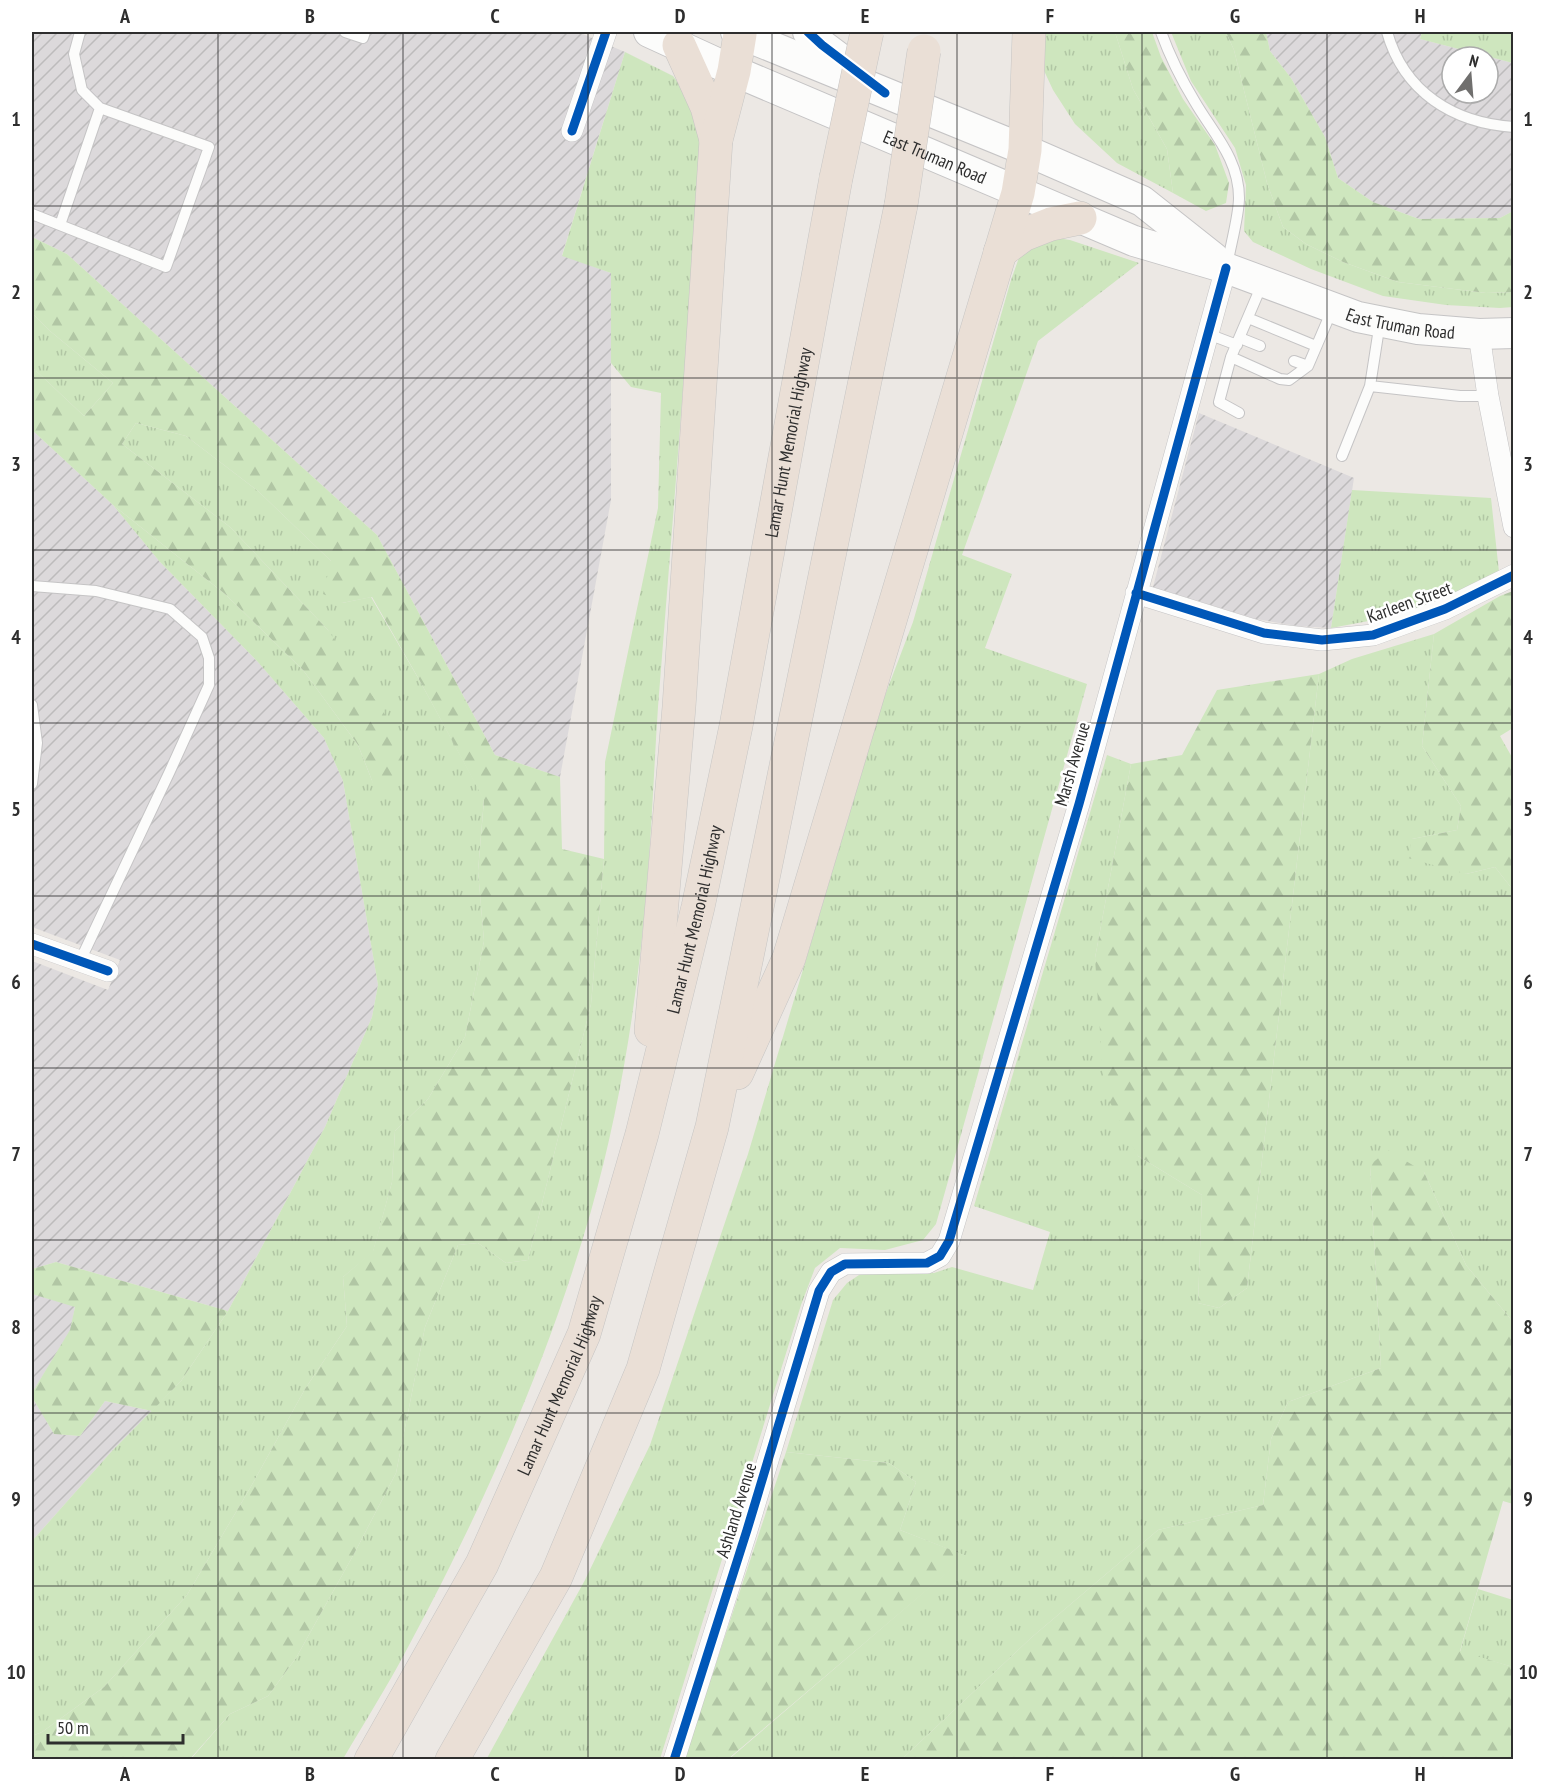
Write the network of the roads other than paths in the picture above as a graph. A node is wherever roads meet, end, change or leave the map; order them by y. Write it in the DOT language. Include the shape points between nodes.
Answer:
graph roads {
  1 [pos="78,32"];
  2 [pos="345,32"];
  3 [pos="364,32"];
  4 [pos="606,32"];
  5 [pos="649,32"];
  6 [pos="739,32"];
  7 [pos="808,32"];
  8 [pos="867,32"];
  9 [pos="1029,32"];
  10 [pos="1161,32"];
  11 [pos="1387,32"];
  12 [pos="926,41"];
  13 [pos="679,45"];
  14 [pos="734,71"];
  15 [pos="885,93"];
  16 [pos="100,108"];
  17 [pos="1514,127"];
  18 [pos="572,131"];
  19 [pos="716,140"];
  20 [pos="1025,150"];
  21 [pos="1018,193"];
  22 [pos="32,214"];
  23 [pos="1080,218"];
  24 [pos="60,225"];
  25 [pos="1000,252"];
  26 [pos="1226,268"];
  27 [pos="1263,282"];
  28 [pos="1333,308"];
  29 [pos="1248,318"];
  30 [pos="1380,321"];
  31 [pos="1514,333"];
  32 [pos="1208,334"];
  33 [pos="1479,334"];
  34 [pos="1238,341"];
  35 [pos="1260,346"];
  36 [pos="1316,346"];
  37 [pos="1231,357"];
  38 [pos="1294,361"];
  39 [pos="1308,366"];
  40 [pos="1370,386"];
  41 [pos="1488,396"];
  42 [pos="1239,413"];
  43 [pos="1342,456"];
  44 [pos="1514,527"];
  45 [pos="1514,575"];
  46 [pos="32,586"];
  47 [pos="1136,594"];
  48 [pos="32,705"];
  49 [pos="32,784"];
  50 [pos="32,944"];
  51 [pos="80,961"];
  52 [pos="108,971"];
  53 [pos="712,1127"];
  54 [pos="642,1134"];
  55 [pos="831,1272"];
  56 [pos="371,1760"];
  57 [pos="452,1760"];
  58 [pos="674,1760"];
  1 -- 16 [label="lane" via="74,54 81,90"];
  2 -- 3 [label="lane" via="363,38"];
  4 -- 18 [label="street"];
  5 -- 13 [label="main road, East Truman Road"];
  6 -- 14 [label="highway"];
  6 -- 15 [label="main road, East Truman Road"];
  7 -- 15 [label="main road"];
  8 -- 54 [label="highway, Lamar Hunt Memorial Highway, bridge" via="836,178 736,726 698,907"];
  9 -- 20 [label="highway"];
  10 -- 26 [label="lane" via="1171,60 1226,148 1233,167 1239,197"];
  11 -- 17 [label="lane" via="1393,53 1436,104 1470,120"];
  12 -- 53 [label="highway, bridge" via="901,205"];
  13 -- 14 [label="main road, East Truman Road"];
  13 -- 19 [label="highway" via="707,106"];
  14 -- 19 [label="highway"];
  14 -- 21 [label="main road, East Truman Road"];
  15 -- 20 [label="main road, East Truman Road"];
  16 -- 24 [label="lane"];
  16 -- 24 [label="lane" via="209,147 166,267"];
  19 -- 54 [label="highway" via="679,707"];
  20 -- 21 [label="highway"];
  20 -- 26 [label="main road, East Truman Road" via="1142,201"];
  21 -- 23 [label="main road, East Truman Road"];
  21 -- 25 [label="highway"];
  22 -- 24 [label="lane"];
  23 -- 25 [label="highway" via="1023,235"];
  23 -- 26 [label="main road, East Truman Road" via="1134,241"];
  25 -- 53 [label="highway" via="789,958"];
  26 -- 27 [label="main road, East Truman Road"];
  26 -- 32 [label="street, Marsh Avenue"];
  27 -- 28 [label="main road, East Truman Road"];
  27 -- 29 [label="lane"];
  28 -- 30 [label="main road, East Truman Road"];
  28 -- 36 [label="lane"];
  29 -- 34 [label="lane"];
  29 -- 36 [label="lane"];
  30 -- 33 [label="main road, East Truman Road"];
  30 -- 40 [label="lane"];
  31 -- 33 [label="main road, East Truman Road"];
  32 -- 34 [label="lane"];
  32 -- 47 [label="street, Marsh Avenue"];
  33 -- 41 [label="street"];
  34 -- 35 [label="lane"];
  34 -- 37 [label="lane"];
  36 -- 39 [label="lane"];
  37 -- 39 [label="lane" via="1280,379 1289,380"];
  37 -- 42 [label="lane" via="1219,402"];
  38 -- 39 [label="lane"];
  40 -- 41 [label="lane"];
  40 -- 43 [label="lane"];
  41 -- 44 [label="street"];
  45 -- 47 [label="street, Karleen Street" via="1444,609 1373,634 1322,640 1264,633"];
  46 -- 51 [label="lane" via="96,591 170,609 202,638 209,658 209,685"];
  47 -- 55 [label="street, Marsh Avenue" via="949,1240 940,1256 927,1263 845,1264"];
  48 -- 49 [label="lane" via="37,742"];
  50 -- 51 [label="street"];
  51 -- 52 [label="street"];
  53 -- 57 [label="highway" via="643,1369 556,1577"];
  54 -- 56 [label="highway, Lamar Hunt Memorial Highway" via="585,1334 482,1564"];
  55 -- 58 [label="street, Ashland Avenue" via="819,1291"];
}
